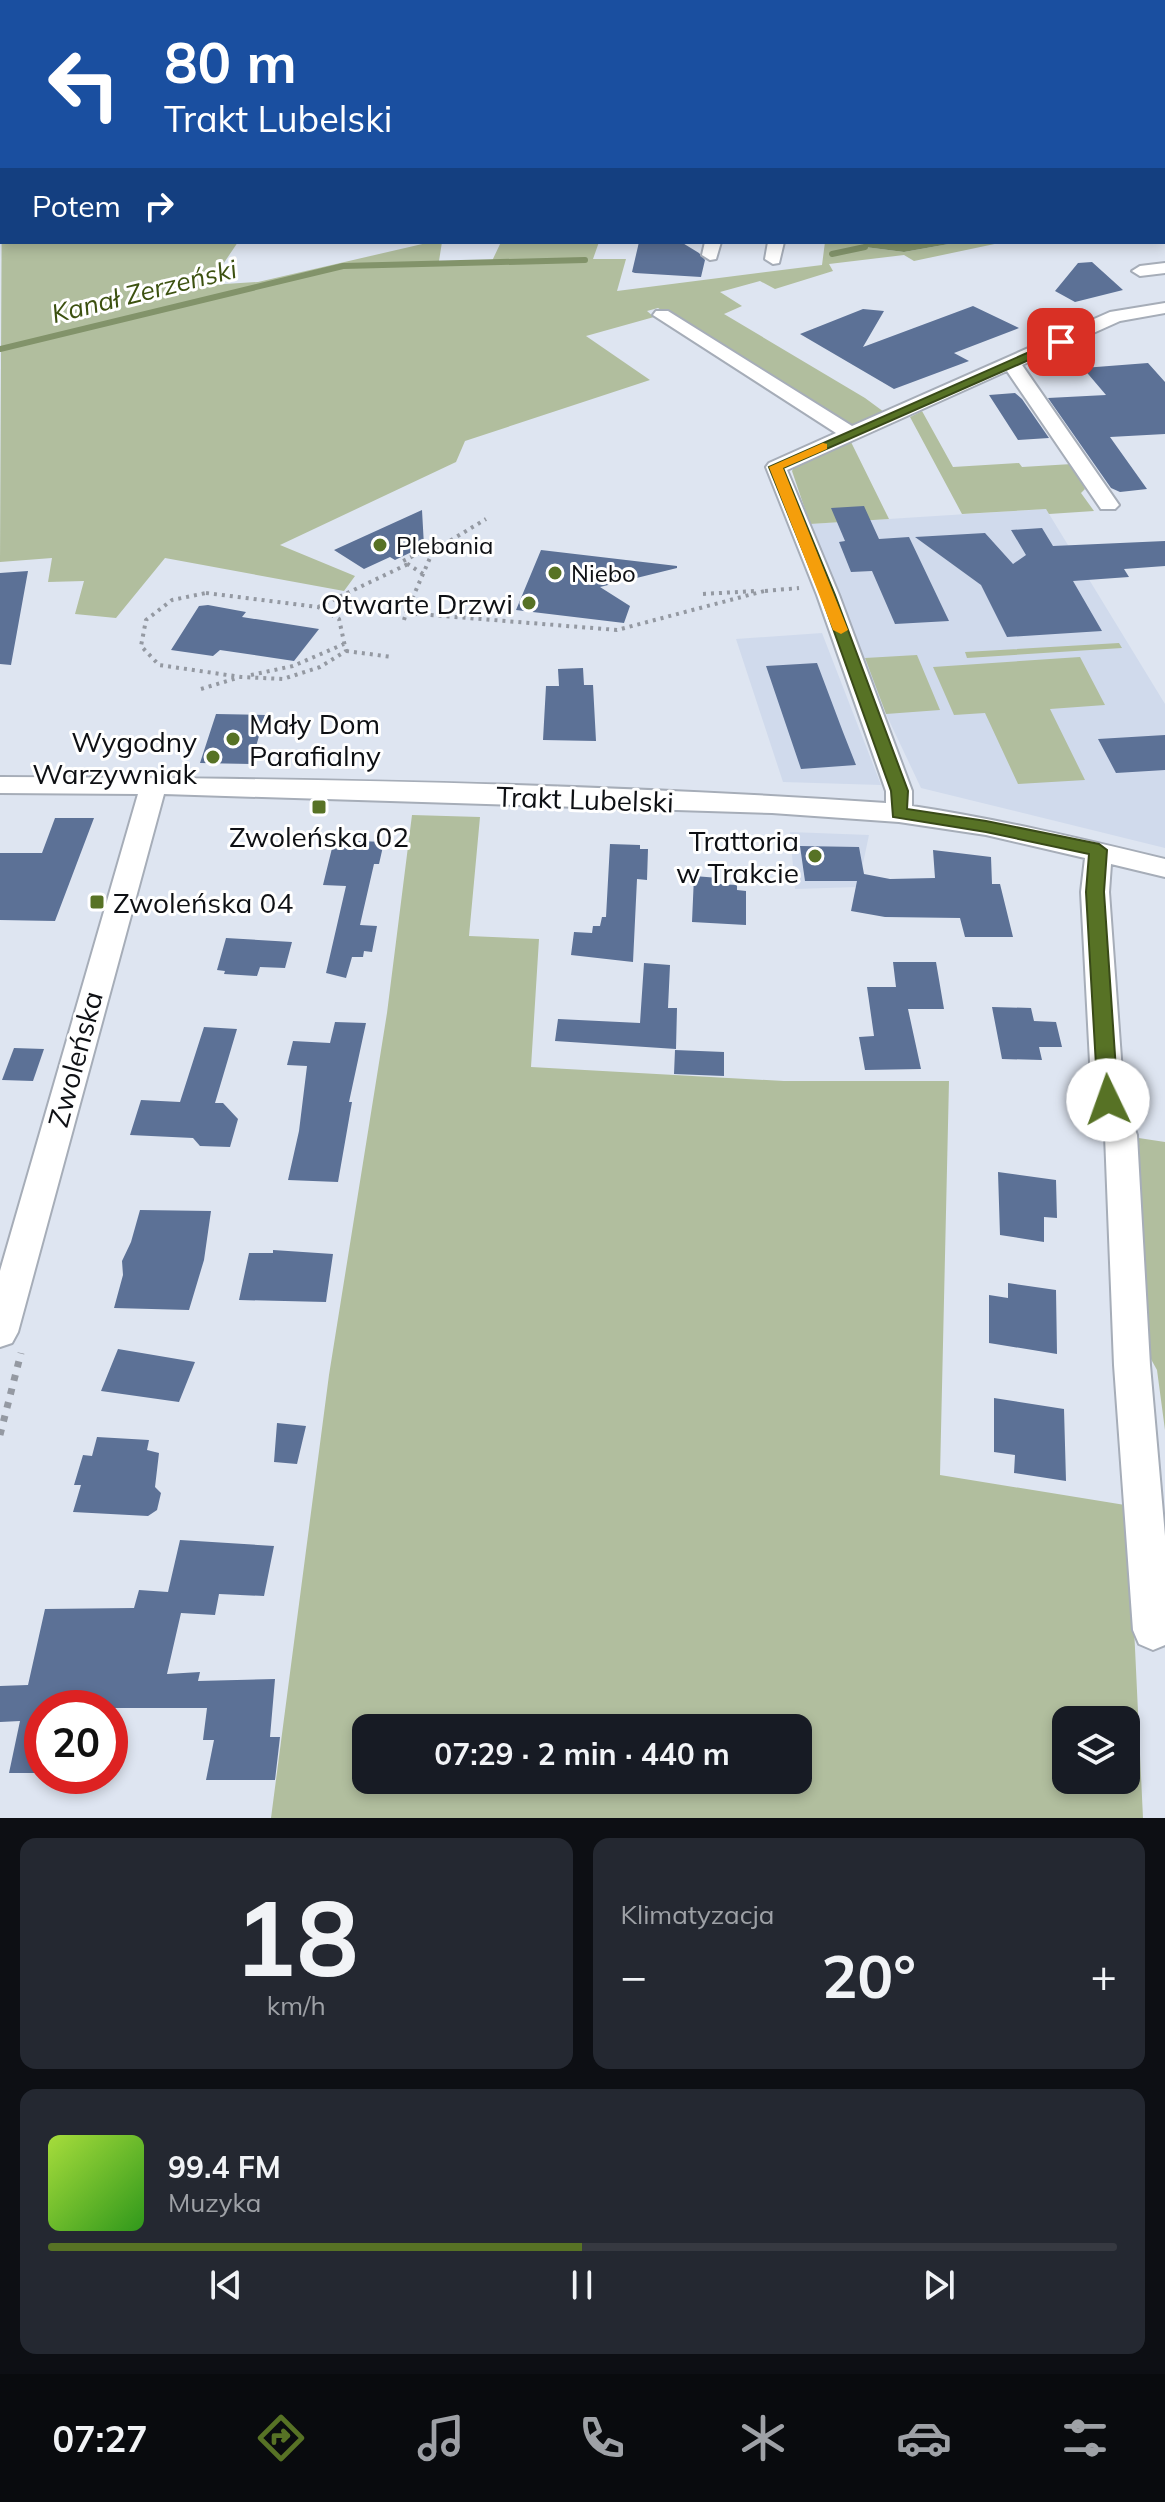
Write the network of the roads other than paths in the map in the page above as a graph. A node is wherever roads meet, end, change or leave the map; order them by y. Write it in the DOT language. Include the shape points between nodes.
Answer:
graph roads {
  1 [pos="1165,268"];
  2 [pos="1140,271"];
  3 [pos="1165,308"];
  4 [pos="662,315"];
  5 [pos="1009,365"];
  6 [pos="851,434"];
  7 [pos="1108,505"];
  8 [pos="0,785"];
  9 [pos="153,788"];
  10 [pos="899,813"];
  11 [pos="1099,850"];
  12 [pos="1165,868"];
  13 [pos="0,1332"];
  14 [pos="1153,1630"];
  1 -- 2 [label="street"];
  3 -- 5 [label="street" via="1116,316"];
  4 -- 6 [label="street"];
  5 -- 6 [label="street"];
  5 -- 7 [label="street"];
  6 -- 10 [label="street" via="776,467 899,791"];
  8 -- 9 [label="street, Trakt Lubelski"];
  9 -- 10 [label="street, Trakt Lubelski" via="772,804"];
  9 -- 13 [label="street, Zwoleńska"];
  10 -- 11 [label="street, Trakt Lubelski"];
  11 -- 12 [label="street, Trakt Lubelski"];
  11 -- 14 [label="street" via="1095,892 1108,1100 1121,1135"];
}
